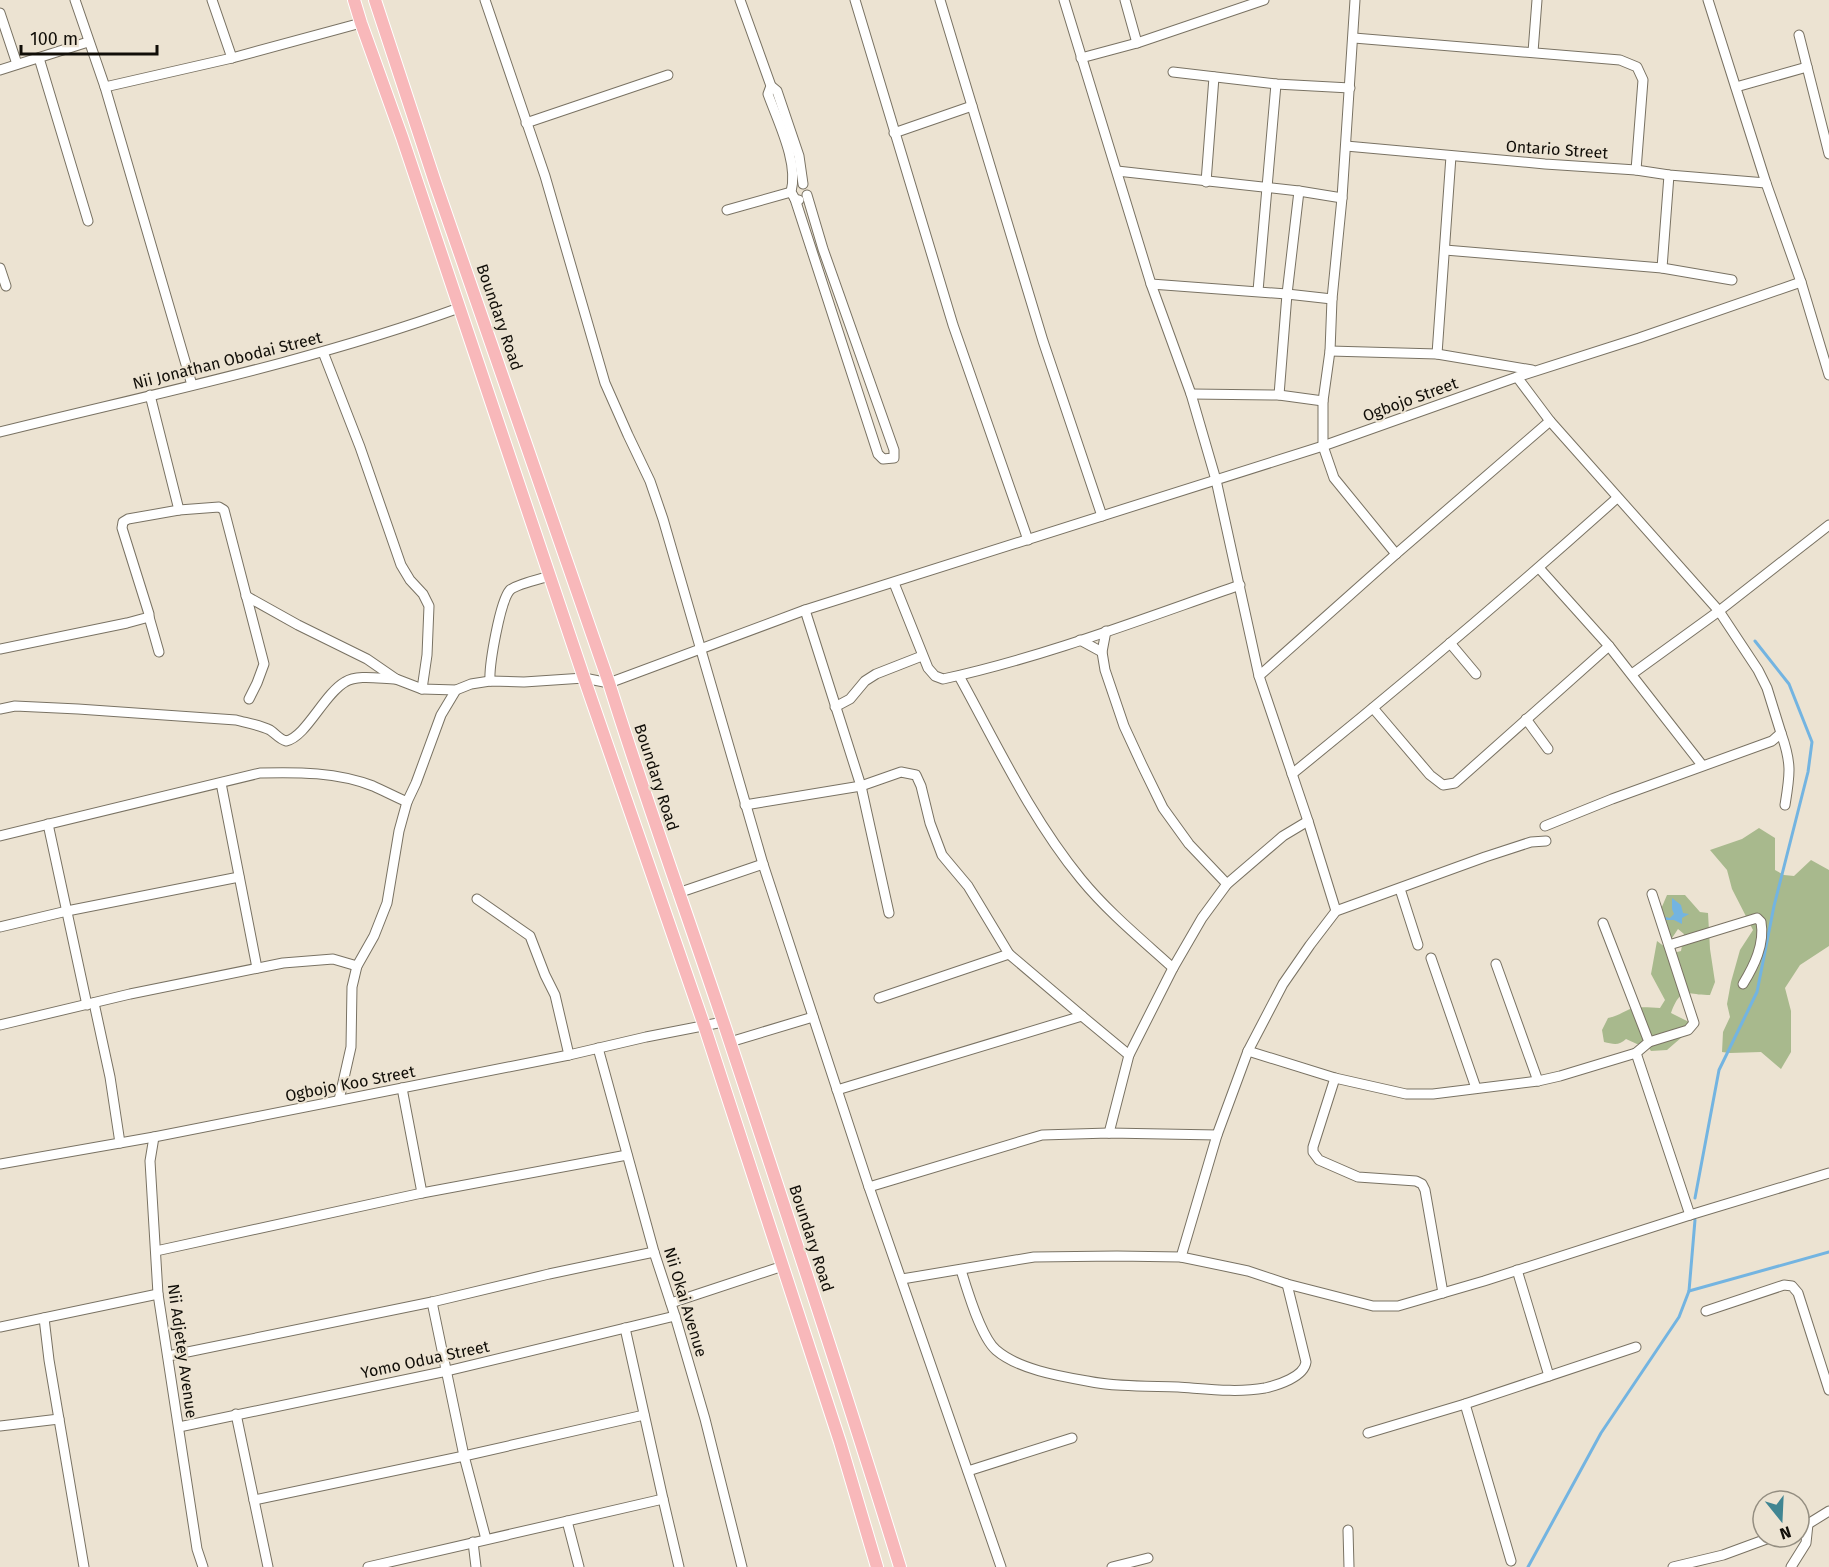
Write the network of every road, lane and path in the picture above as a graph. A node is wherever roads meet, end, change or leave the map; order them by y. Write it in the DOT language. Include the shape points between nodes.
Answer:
graph roads {
  1 [pos="75,0"];
  2 [pos="212,0"];
  3 [pos="354,0"];
  4 [pos="375,0"];
  5 [pos="485,0"];
  6 [pos="740,0"];
  7 [pos="855,0"];
  8 [pos="940,0"];
  9 [pos="1064,0"];
  10 [pos="1125,0"];
  11 [pos="1264,0"];
  12 [pos="1355,0"];
  13 [pos="1537,0"];
  14 [pos="1708,0"];
  15 [pos="1249,2"];
  16 [pos="0,13"];
  17 [pos="361,23"];
  18 [pos="1799,35"];
  19 [pos="1354,38"];
  20 [pos="88,42"];
  21 [pos="1137,43"];
  22 [pos="1533,52"];
  23 [pos="39,58"];
  24 [pos="232,58"];
  25 [pos="1081,58"];
  26 [pos="17,64"];
  27 [pos="1808,67"];
  28 [pos="0,69"];
  29 [pos="1173,72"];
  30 [pos="668,75"];
  31 [pos="1214,77"];
  32 [pos="1276,84"];
  33 [pos="105,87"];
  34 [pos="1736,87"];
  35 [pos="1350,88"];
  36 [pos="972,106"];
  37 [pos="526,123"];
  38 [pos="894,133"];
  39 [pos="1346,146"];
  40 [pos="1829,154"];
  41 [pos="1451,156"];
  42 [pos="1636,170"];
  43 [pos="1117,171"];
  44 [pos="1669,175"];
  45 [pos="1206,182"];
  46 [pos="1766,183"];
  47 [pos="1268,188"];
  48 [pos="796,190"];
  49 [pos="1299,191"];
  50 [pos="1342,198"];
  51 [pos="727,210"];
  52 [pos="88,221"];
  53 [pos="1445,250"];
  54 [pos="0,268"];
  55 [pos="1662,268"];
  56 [pos="1732,280"];
  57 [pos="1801,282"];
  58 [pos="1151,284"];
  59 [pos="6,286"];
  60 [pos="1258,291"];
  61 [pos="1287,294"];
  62 [pos="1332,299"];
  63 [pos="459,308"];
  64 [pos="1330,351"];
  65 [pos="323,352"];
  66 [pos="1437,354"];
  67 [pos="1537,371"];
  68 [pos="1829,375"];
  69 [pos="1517,376"];
  70 [pos="192,385"];
  71 [pos="1191,394"];
  72 [pos="150,395"];
  73 [pos="1279,395"];
  74 [pos="1323,401"];
  75 [pos="1550,421"];
  76 [pos="0,432"];
  77 [pos="1323,446"];
  78 [pos="1216,480"];
  79 [pos="1617,498"];
  80 [pos="179,510"];
  81 [pos="1102,516"];
  82 [pos="1829,525"];
  83 [pos="1028,540"];
  84 [pos="1396,554"];
  85 [pos="1539,568"];
  86 [pos="550,576"];
  87 [pos="894,583"];
  88 [pos="1240,585"];
  89 [pos="246,596"];
  90 [pos="805,610"];
  91 [pos="1719,611"];
  92 [pos="148,617"];
  93 [pos="1106,632"];
  94 [pos="1080,640"];
  95 [pos="1450,643"];
  96 [pos="1609,646"];
  97 [pos="0,649"];
  98 [pos="702,650"];
  99 [pos="159,652"];
  100 [pos="1102,652"];
  101 [pos="922,656"];
  102 [pos="1476,674"];
  103 [pos="1632,674"];
  104 [pos="959,676"];
  105 [pos="1259,676"];
  106 [pos="584,678"];
  107 [pos="396,679"];
  108 [pos="490,681"];
  109 [pos="609,683"];
  110 [pos="422,689"];
  111 [pos="456,690"];
  112 [pos="249,699"];
  113 [pos="835,707"];
  114 [pos="1373,708"];
  115 [pos="0,709"];
  116 [pos="1526,719"];
  117 [pos="1781,733"];
  118 [pos="1548,749"];
  119 [pos="1702,765"];
  120 [pos="1292,774"];
  121 [pos="221,783"];
  122 [pos="861,786"];
  123 [pos="407,802"];
  124 [pos="745,805"];
  125 [pos="1785,805"];
  126 [pos="1308,821"];
  127 [pos="48,824"];
  128 [pos="1545,826"];
  129 [pos="0,836"];
  130 [pos="1546,840"];
  131 [pos="763,864"];
  132 [pos="239,877"];
  133 [pos="1227,884"];
  134 [pos="1400,889"];
  135 [pos="678,892"];
  136 [pos="1652,894"];
  137 [pos="477,899"];
  138 [pos="1336,910"];
  139 [pos="67,911"];
  140 [pos="889,913"];
  141 [pos="1603,923"];
  142 [pos="0,927"];
  143 [pos="1418,945"];
  144 [pos="1669,945"];
  145 [pos="1008,954"];
  146 [pos="1431,958"];
  147 [pos="1496,964"];
  148 [pos="357,966"];
  149 [pos="257,968"];
  150 [pos="1173,968"];
  151 [pos="1743,984"];
  152 [pos="879,998"];
  153 [pos="90,1004"];
  154 [pos="1082,1016"];
  155 [pos="813,1017"];
  156 [pos="723,1022"];
  157 [pos="0,1025"];
  158 [pos="704,1025"];
  159 [pos="730,1042"];
  160 [pos="1649,1042"];
  161 [pos="598,1048"];
  162 [pos="1248,1051"];
  163 [pos="1636,1053"];
  164 [pos="1129,1054"];
  165 [pos="569,1055"];
  166 [pos="1335,1078"];
  167 [pos="1538,1081"];
  168 [pos="402,1088"];
  169 [pos="1476,1088"];
  170 [pos="837,1090"];
  171 [pos="339,1100"];
  172 [pos="1109,1133"];
  173 [pos="1217,1135"];
  174 [pos="154,1137"];
  175 [pos="120,1143"];
  176 [pos="627,1155"];
  177 [pos="0,1164"];
  178 [pos="1829,1173"];
  179 [pos="869,1187"];
  180 [pos="422,1192"];
  181 [pos="1690,1215"];
  182 [pos="156,1251"];
  183 [pos="654,1252"];
  184 [pos="1181,1257"];
  185 [pos="783,1266"];
  186 [pos="961,1270"];
  187 [pos="1518,1270"];
  188 [pos="902,1279"];
  189 [pos="1287,1284"];
  190 [pos="1443,1293"];
  191 [pos="158,1294"];
  192 [pos="432,1302"];
  193 [pos="671,1303"];
  194 [pos="1706,1311"];
  195 [pos="675,1316"];
  196 [pos="44,1318"];
  197 [pos="0,1327"];
  198 [pos="625,1328"];
  199 [pos="1636,1347"];
  200 [pos="168,1356"];
  201 [pos="447,1371"];
  202 [pos="1550,1376"];
  203 [pos="1829,1390"];
  204 [pos="1465,1404"];
  205 [pos="236,1414"];
  206 [pos="644,1415"];
  207 [pos="59,1419"];
  208 [pos="0,1426"];
  209 [pos="179,1427"];
  210 [pos="1368,1433"];
  211 [pos="1072,1438"];
  212 [pos="464,1456"];
  213 [pos="968,1471"];
  214 [pos="663,1499"];
  215 [pos="254,1500"];
  216 [pos="1829,1511"];
  217 [pos="567,1521"];
  218 [pos="1811,1521"];
  219 [pos="1348,1530"];
  220 [pos="486,1539"];
  221 [pos="473,1542"];
  222 [pos="1751,1545"];
  223 [pos="1802,1549"];
  224 [pos="1148,1558"];
  225 [pos="1510,1561"];
  226 [pos="84,1567"];
  227 [pos="203,1567"];
  228 [pos="268,1567"];
  229 [pos="368,1567"];
  230 [pos="476,1567"];
  231 [pos="579,1567"];
  232 [pos="680,1567"];
  233 [pos="742,1567"];
  234 [pos="877,1567"];
  235 [pos="900,1567"];
  236 [pos="1001,1567"];
  237 [pos="1112,1567"];
  238 [pos="1349,1567"];
  239 [pos="1673,1567"];
  240 [pos="1791,1567"];
  1 -- 20 [label="street"];
  2 -- 24 [label="street"];
  3 -- 17 [label="main road"];
  4 -- 109 [label="main road, Boundary Road"];
  5 -- 37 [label="street"];
  6 -- 48 [label="street" via="771,86 768,94 790,156"];
  7 -- 38 [label="street"];
  8 -- 36 [label="street"];
  9 -- 25 [label="street"];
  10 -- 21 [label="street"];
  11 -- 15 [label="street"];
  12 -- 19 [label="street"];
  13 -- 22 [label="street"];
  14 -- 34 [label="street"];
  15 -- 21 [label="street"];
  16 -- 26 [label="street"];
  17 -- 24 [label="street"];
  17 -- 63 [label="main road"];
  18 -- 27 [label="street"];
  19 -- 22 [label="street"];
  19 -- 35 [label="street"];
  20 -- 23 [label="street"];
  20 -- 33 [label="street"];
  21 -- 25 [label="street"];
  22 -- 42 [label="street" via="1620,60 1637,67 1643,80"];
  23 -- 26 [label="street"];
  23 -- 52 [label="street"];
  24 -- 33 [label="street"];
  25 -- 43 [label="street"];
  26 -- 28 [label="street"];
  27 -- 34 [label="street"];
  27 -- 40 [label="street"];
  29 -- 31 [label="street"];
  30 -- 37 [label="street"];
  31 -- 32 [label="street"];
  31 -- 45 [label="street"];
  32 -- 35 [label="street"];
  32 -- 47 [label="street"];
  33 -- 70 [label="street"];
  34 -- 46 [label="street"];
  35 -- 39 [label="street"];
  36 -- 38 [label="street"];
  36 -- 81 [label="street" via="1043,341"];
  37 -- 98 [label="street" via="605,383 650,481"];
  38 -- 83 [label="street" via="953,325"];
  39 -- 41 [label="street, Ontario Street"];
  39 -- 50 [label="street"];
  41 -- 42 [label="street, Ontario Street"];
  41 -- 53 [label="street"];
  42 -- 44 [label="street, Ontario Street"];
  43 -- 45 [label="street"];
  43 -- 58 [label="street"];
  44 -- 46 [label="street, Ontario Street"];
  44 -- 55 [label="street"];
  45 -- 47 [label="street"];
  46 -- 57 [label="street"];
  47 -- 49 [label="street"];
  47 -- 60 [label="street"];
  48 -- 48 [label="street" via="878,454 883,459 894,458 807,195 804,198"];
  48 -- 51 [label="street"];
  49 -- 50 [label="street"];
  49 -- 61 [label="street"];
  50 -- 62 [label="street"];
  53 -- 55 [label="street"];
  53 -- 66 [label="street"];
  54 -- 59 [label="street"];
  55 -- 56 [label="street"];
  57 -- 67 [label="street, Ogbojo Street"];
  57 -- 68 [label="street"];
  58 -- 60 [label="street"];
  58 -- 71 [label="street"];
  60 -- 61 [label="street"];
  61 -- 62 [label="street"];
  61 -- 73 [label="street"];
  62 -- 64 [label="street"];
  63 -- 65 [label="street, Nii Jonathan Obodai Street"];
  63 -- 86 [label="main road"];
  64 -- 66 [label="street"];
  64 -- 74 [label="street"];
  65 -- 70 [label="street, Nii Jonathan Obodai Street"];
  65 -- 110 [label="street" via="401,565 429,606"];
  66 -- 67 [label="street"];
  67 -- 69 [label="street, Ogbojo Street"];
  69 -- 75 [label="street"];
  69 -- 77 [label="street, Ogbojo Street"];
  70 -- 72 [label="street, Nii Jonathan Obodai Street"];
  71 -- 73 [label="street"];
  71 -- 78 [label="street"];
  72 -- 76 [label="street, Nii Jonathan Obodai Street"];
  72 -- 80 [label="street"];
  73 -- 74 [label="street"];
  74 -- 77 [label="street"];
  75 -- 79 [label="street"];
  75 -- 84 [label="street"];
  77 -- 78 [label="street, Ogbojo Street"];
  77 -- 84 [label="street" via="1334,478"];
  78 -- 81 [label="street, Ogbojo Street"];
  78 -- 88 [label="street"];
  79 -- 85 [label="street"];
  79 -- 91 [label="street"];
  80 -- 89 [label="street" via="224,510"];
  80 -- 92 [label="street" via="123,522"];
  81 -- 83 [label="street, Ogbojo Street"];
  82 -- 91 [label="street"];
  83 -- 87 [label="street, Ogbojo Street"];
  84 -- 105 [label="street"];
  85 -- 95 [label="street"];
  85 -- 96 [label="street"];
  86 -- 106 [label="main road"];
  86 -- 108 [label="street" via="509,591 490,659"];
  87 -- 90 [label="street, Ogbojo Street"];
  87 -- 101 [label="street"];
  88 -- 93 [label="street"];
  88 -- 105 [label="street"];
  89 -- 107 [label="street" via="367,659"];
  89 -- 112 [label="street" via="264,664"];
  90 -- 98 [label="street, Ogbojo Street"];
  90 -- 113 [label="street"];
  91 -- 103 [label="street"];
  91 -- 117 [label="street" via="1767,687"];
  92 -- 97 [label="street"];
  92 -- 99 [label="street"];
  93 -- 94 [label="street"];
  93 -- 100 [label="street"];
  94 -- 100 [label="street"];
  94 -- 104 [label="street"];
  95 -- 102 [label="street"];
  95 -- 114 [label="street"];
  96 -- 103 [label="street"];
  96 -- 116 [label="street"];
  98 -- 109 [label="street, Ogbojo Street"];
  98 -- 124 [label="street"];
  100 -- 133 [label="street" via="1124,726 1163,808 1189,844"];
  101 -- 104 [label="street" via="935,676 943,680"];
  101 -- 113 [label="street" via="876,674 850,699"];
  103 -- 119 [label="street"];
  104 -- 150 [label="street" via="1057,847 1110,910"];
  105 -- 120 [label="street"];
  106 -- 108 [label="street"];
  106 -- 109 [label="street"];
  106 -- 158 [label="main road"];
  107 -- 110 [label="street"];
  107 -- 115 [label="street" via="346,681 325,698 296,737 286,741 258,725 236,720 15,706"];
  108 -- 111 [label="street"];
  109 -- 135 [label="main road, Boundary Road"];
  110 -- 111 [label="street"];
  111 -- 123 [label="street" via="441,715"];
  113 -- 122 [label="street"];
  114 -- 116 [label="street" via="1430,775 1443,784 1455,783"];
  114 -- 120 [label="street"];
  116 -- 118 [label="street"];
  117 -- 119 [label="street" via="1773,741"];
  117 -- 125 [label="street" via="1790,769"];
  119 -- 128 [label="street"];
  120 -- 126 [label="street"];
  121 -- 123 [label="street" via="260,773 318,774 372,786"];
  121 -- 127 [label="street"];
  121 -- 132 [label="street"];
  122 -- 124 [label="street"];
  122 -- 140 [label="street"];
  122 -- 145 [label="street" via="901,772 916,775 942,855 968,886"];
  123 -- 148 [label="street" via="387,903"];
  124 -- 131 [label="street"];
  126 -- 133 [label="street" via="1282,836"];
  126 -- 138 [label="street"];
  127 -- 129 [label="street"];
  127 -- 139 [label="street"];
  130 -- 134 [label="street" via="1485,857"];
  131 -- 135 [label="street"];
  131 -- 155 [label="street"];
  132 -- 139 [label="street"];
  132 -- 149 [label="street"];
  133 -- 150 [label="street"];
  134 -- 138 [label="street"];
  134 -- 143 [label="street"];
  135 -- 156 [label="main road, Boundary Road"];
  136 -- 144 [label="street"];
  137 -- 165 [label="street" via="530,936 555,995"];
  138 -- 162 [label="street" via="1283,984"];
  139 -- 142 [label="street"];
  139 -- 153 [label="street"];
  141 -- 160 [label="street"];
  144 -- 151 [label="street" via="1757,918 1762,930 1757,958"];
  144 -- 160 [label="street" via="1694,1023 1688,1030"];
  145 -- 152 [label="street"];
  145 -- 154 [label="street"];
  146 -- 169 [label="street"];
  147 -- 167 [label="street"];
  148 -- 149 [label="street" via="322,958"];
  148 -- 171 [label="street" via="352,987 351,1047"];
  149 -- 153 [label="street"];
  150 -- 164 [label="street"];
  153 -- 157 [label="street"];
  153 -- 175 [label="street" via="110,1077"];
  154 -- 164 [label="street"];
  154 -- 170 [label="street"];
  155 -- 159 [label="street"];
  155 -- 170 [label="street"];
  156 -- 158 [label="street, Ogbojo Koo Street"];
  156 -- 159 [label="main road, Boundary Road"];
  158 -- 161 [label="street, Ogbojo Koo Street"];
  158 -- 185 [label="main road"];
  159 -- 235 [label="main road, Boundary Road"];
  160 -- 163 [label="street"];
  161 -- 165 [label="street, Ogbojo Koo Street"];
  161 -- 176 [label="street, Nii Okai Avenue"];
  162 -- 166 [label="street"];
  162 -- 173 [label="street"];
  163 -- 167 [label="street"];
  163 -- 181 [label="street"];
  164 -- 172 [label="street"];
  165 -- 168 [label="street, Ogbojo Koo Street"];
  166 -- 169 [label="street" via="1406,1094"];
  166 -- 190 [label="street" via="1313,1147 1316,1156 1358,1177 1422,1184"];
  167 -- 169 [label="street"];
  168 -- 171 [label="street, Ogbojo Koo Street"];
  168 -- 180 [label="street"];
  170 -- 179 [label="street"];
  171 -- 174 [label="street, Ogbojo Koo Street"];
  172 -- 173 [label="street"];
  172 -- 179 [label="street" via="1041,1135"];
  173 -- 184 [label="street"];
  174 -- 175 [label="street, Ogbojo Koo Street"];
  174 -- 182 [label="street, Nii Adjetey Avenue" via="150,1161"];
  175 -- 177 [label="street, Ogbojo Koo Street"];
  176 -- 180 [label="street"];
  176 -- 183 [label="street, Nii Okai Avenue"];
  178 -- 181 [label="street"];
  179 -- 188 [label="street"];
  180 -- 182 [label="street"];
  181 -- 187 [label="street"];
  182 -- 191 [label="street, Nii Adjetey Avenue"];
  183 -- 192 [label="street"];
  183 -- 193 [label="street, Nii Okai Avenue"];
  184 -- 186 [label="street" via="1034,1257"];
  184 -- 189 [label="street"];
  185 -- 193 [label="street"];
  185 -- 234 [label="main road"];
  186 -- 188 [label="street"];
  186 -- 189 [label="street" via="992,1345 1023,1366 1088,1382 1245,1390 1278,1384 1302,1372 1305,1366"];
  187 -- 190 [label="street"];
  187 -- 202 [label="street"];
  188 -- 213 [label="street"];
  189 -- 190 [label="street" via="1372,1306 1398,1306"];
  191 -- 196 [label="street"];
  191 -- 200 [label="street, Nii Adjetey Avenue"];
  192 -- 200 [label="street"];
  192 -- 201 [label="street"];
  193 -- 195 [label="street, Nii Okai Avenue"];
  194 -- 203 [label="street" via="1784,1285 1792,1286 1798,1293"];
  195 -- 198 [label="street, Yomo Odua Street"];
  195 -- 233 [label="street, Nii Okai Avenue"];
  196 -- 197 [label="street"];
  196 -- 207 [label="street"];
  198 -- 201 [label="street, Yomo Odua Street"];
  198 -- 206 [label="street"];
  199 -- 202 [label="street"];
  200 -- 209 [label="street, Nii Adjetey Avenue"];
  201 -- 205 [label="street, Yomo Odua Street"];
  201 -- 212 [label="street"];
  202 -- 204 [label="street"];
  204 -- 210 [label="street"];
  204 -- 225 [label="street"];
  205 -- 209 [label="street, Yomo Odua Street"];
  205 -- 215 [label="street"];
  206 -- 212 [label="street"];
  206 -- 214 [label="street"];
  207 -- 208 [label="street"];
  207 -- 226 [label="street"];
  209 -- 227 [label="street, Nii Adjetey Avenue"];
  211 -- 213 [label="street"];
  212 -- 215 [label="street"];
  212 -- 220 [label="street"];
  213 -- 236 [label="street"];
  214 -- 217 [label="street"];
  214 -- 232 [label="street"];
  215 -- 228 [label="street"];
  216 -- 218 [label="street"];
  217 -- 220 [label="street"];
  217 -- 231 [label="street"];
  219 -- 238 [label="street"];
  220 -- 221 [label="street"];
  221 -- 229 [label="street"];
  221 -- 230 [label="street"];
  222 -- 239 [label="street"];
  223 -- 240 [label="street"];
  224 -- 237 [label="street"];
}
